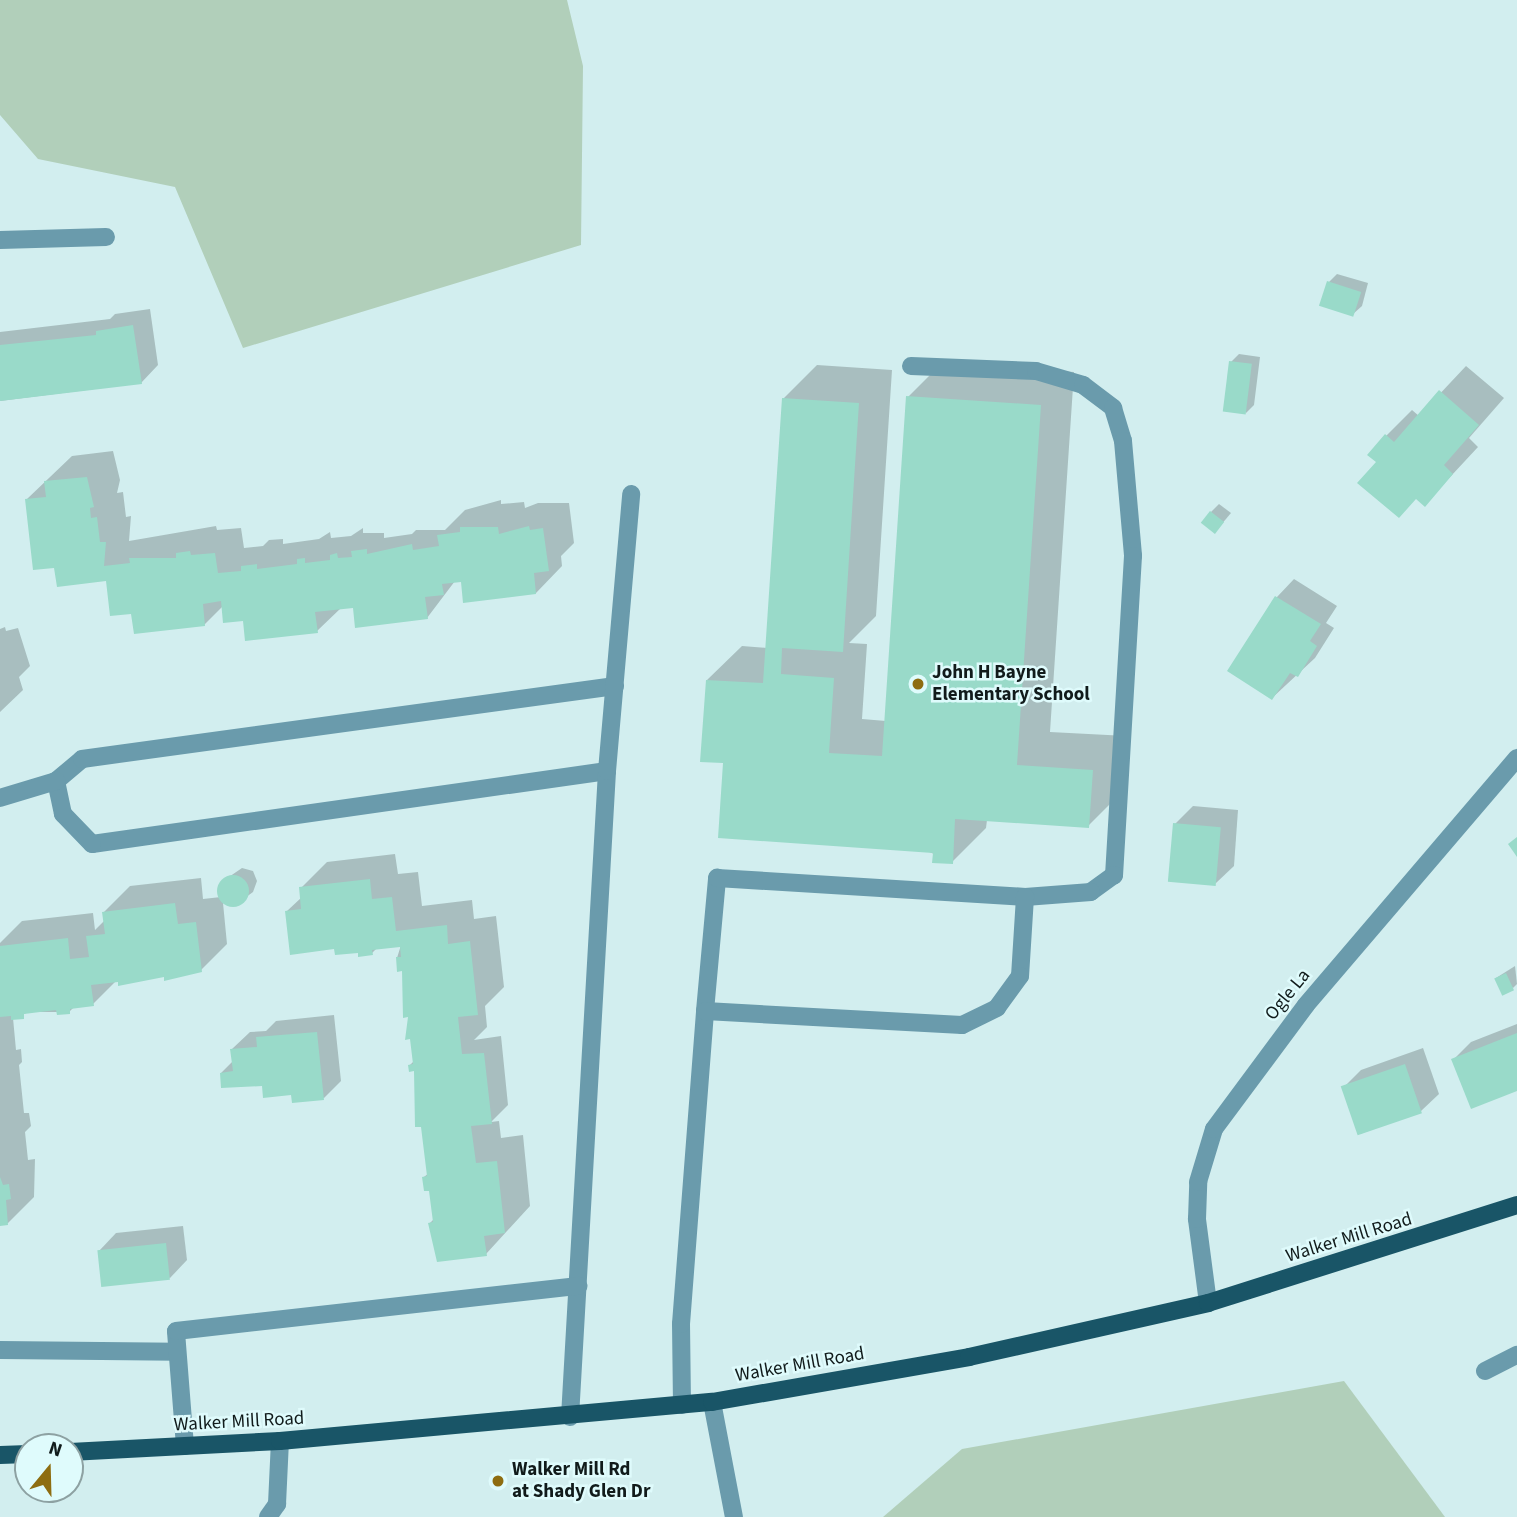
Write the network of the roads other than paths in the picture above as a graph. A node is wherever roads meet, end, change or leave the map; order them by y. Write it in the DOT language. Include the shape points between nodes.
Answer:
graph roads {
  1 [pos="106,237"];
  2 [pos="0,240"];
  3 [pos="912,366"];
  4 [pos="631,494"];
  5 [pos="615,686"];
  6 [pos="1517,758"];
  7 [pos="607,771"];
  8 [pos="56,781"];
  9 [pos="0,798"];
  10 [pos="1025,897"];
  11 [pos="705,1011"];
  12 [pos="1517,1205"];
  13 [pos="578,1286"];
  14 [pos="1208,1303"];
  15 [pos="0,1350"];
  16 [pos="177,1352"];
  17 [pos="1517,1355"];
  18 [pos="1485,1371"];
  19 [pos="712,1402"];
  20 [pos="682,1405"];
  21 [pos="570,1417"];
  22 [pos="280,1441"];
  23 [pos="185,1446"];
  24 [pos="84,1451"];
  25 [pos="268,1517"];
  26 [pos="734,1517"];
  1 -- 2 [label="street"];
  3 -- 10 [label="street" via="1036,371 1083,385 1113,408 1124,441 1133,556 1114,875 1091,892"];
  4 -- 5 [label="street"];
  5 -- 7 [label="street"];
  5 -- 8 [label="street" via="82,759"];
  6 -- 14 [label="street, Ogle La" via="1307,1005 1214,1129 1198,1182 1197,1219"];
  7 -- 8 [label="street" via="92,844 62,814"];
  7 -- 13 [label="street"];
  8 -- 9 [label="street"];
  10 -- 11 [label="street" via="1020,976 997,1008 962,1025"];
  10 -- 11 [label="street" via="717,878"];
  11 -- 20 [label="street" via="681,1324"];
  12 -- 14 [label="main road, Walker Mill Road"];
  13 -- 16 [label="street" via="176,1331"];
  13 -- 21 [label="street"];
  14 -- 19 [label="main road, Walker Mill Road" via="969,1357"];
  15 -- 16 [label="street"];
  16 -- 23 [label="street"];
  17 -- 18 [label="street"];
  19 -- 20 [label="main road, Walker Mill Road"];
  19 -- 26 [label="street"];
  20 -- 21 [label="main road, Walker Mill Road"];
  21 -- 22 [label="main road, Walker Mill Road"];
  22 -- 23 [label="main road, Walker Mill Road"];
  22 -- 25 [label="street" via="277,1504"];
  23 -- 24 [label="main road, Walker Mill Road"];
}
